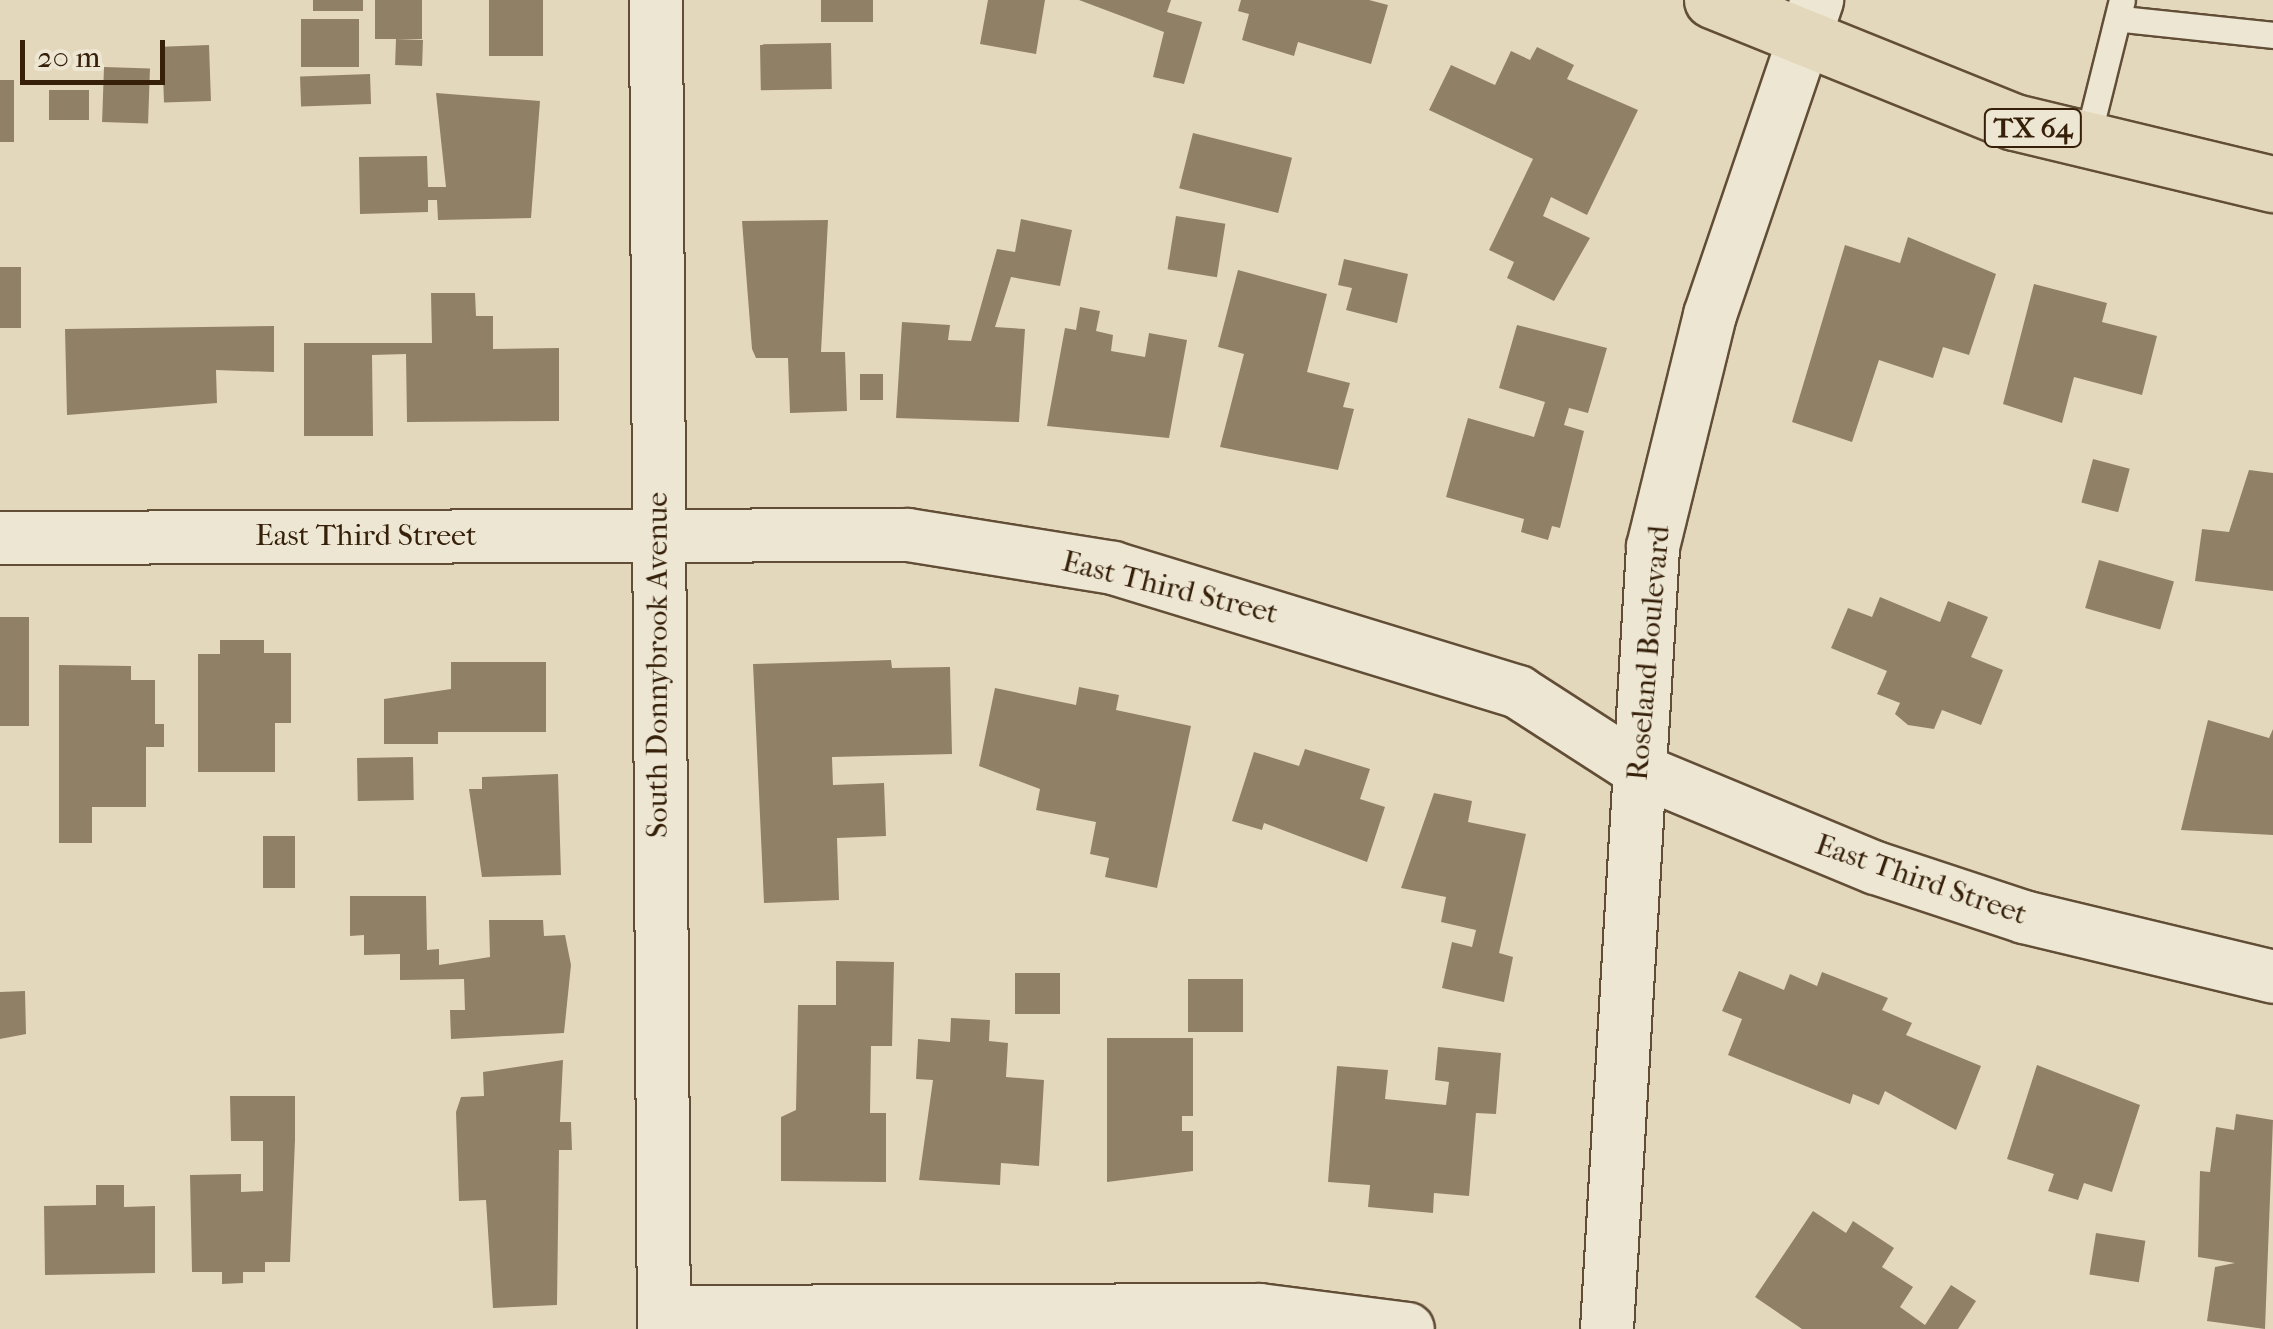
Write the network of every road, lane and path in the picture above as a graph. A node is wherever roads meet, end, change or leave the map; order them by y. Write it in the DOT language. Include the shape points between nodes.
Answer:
graph roads {
  1 [pos="656,0"];
  2 [pos="1712,0"];
  3 [pos="2122,9"];
  4 [pos="1810,20"];
  5 [pos="2273,34"];
  6 [pos="2086,144"];
  7 [pos="2273,184"];
  8 [pos="656,535"];
  9 [pos="0,538"];
  10 [pos="1639,770"];
  11 [pos="2273,977"];
  12 [pos="664,1320"];
  13 [pos="1408,1329"];
  14 [pos="1607,1329"];
  1 -- 8 [label="street, South Donnybrook Avenue"];
  2 -- 4 [label="main road, TX 64"];
  3 -- 5 [label="lane"];
  3 -- 6 [label="lane"];
  4 -- 6 [label="main road, TX 64"];
  4 -- 10 [label="street, Roseland Boulevard" via="1710,315 1652,547"];
  6 -- 7 [label="main road, TX 64"];
  8 -- 9 [label="street, East Third Street"];
  8 -- 10 [label="street, East Third Street" via="908,536 1114,568 1518,692"];
  8 -- 12 [label="street, South Donnybrook Avenue"];
  10 -- 11 [label="street, East Third Street" via="1876,868 2024,917"];
  10 -- 14 [label="street, Roseland Boulevard"];
  12 -- 13 [label="street" via="1260,1310"];
}
